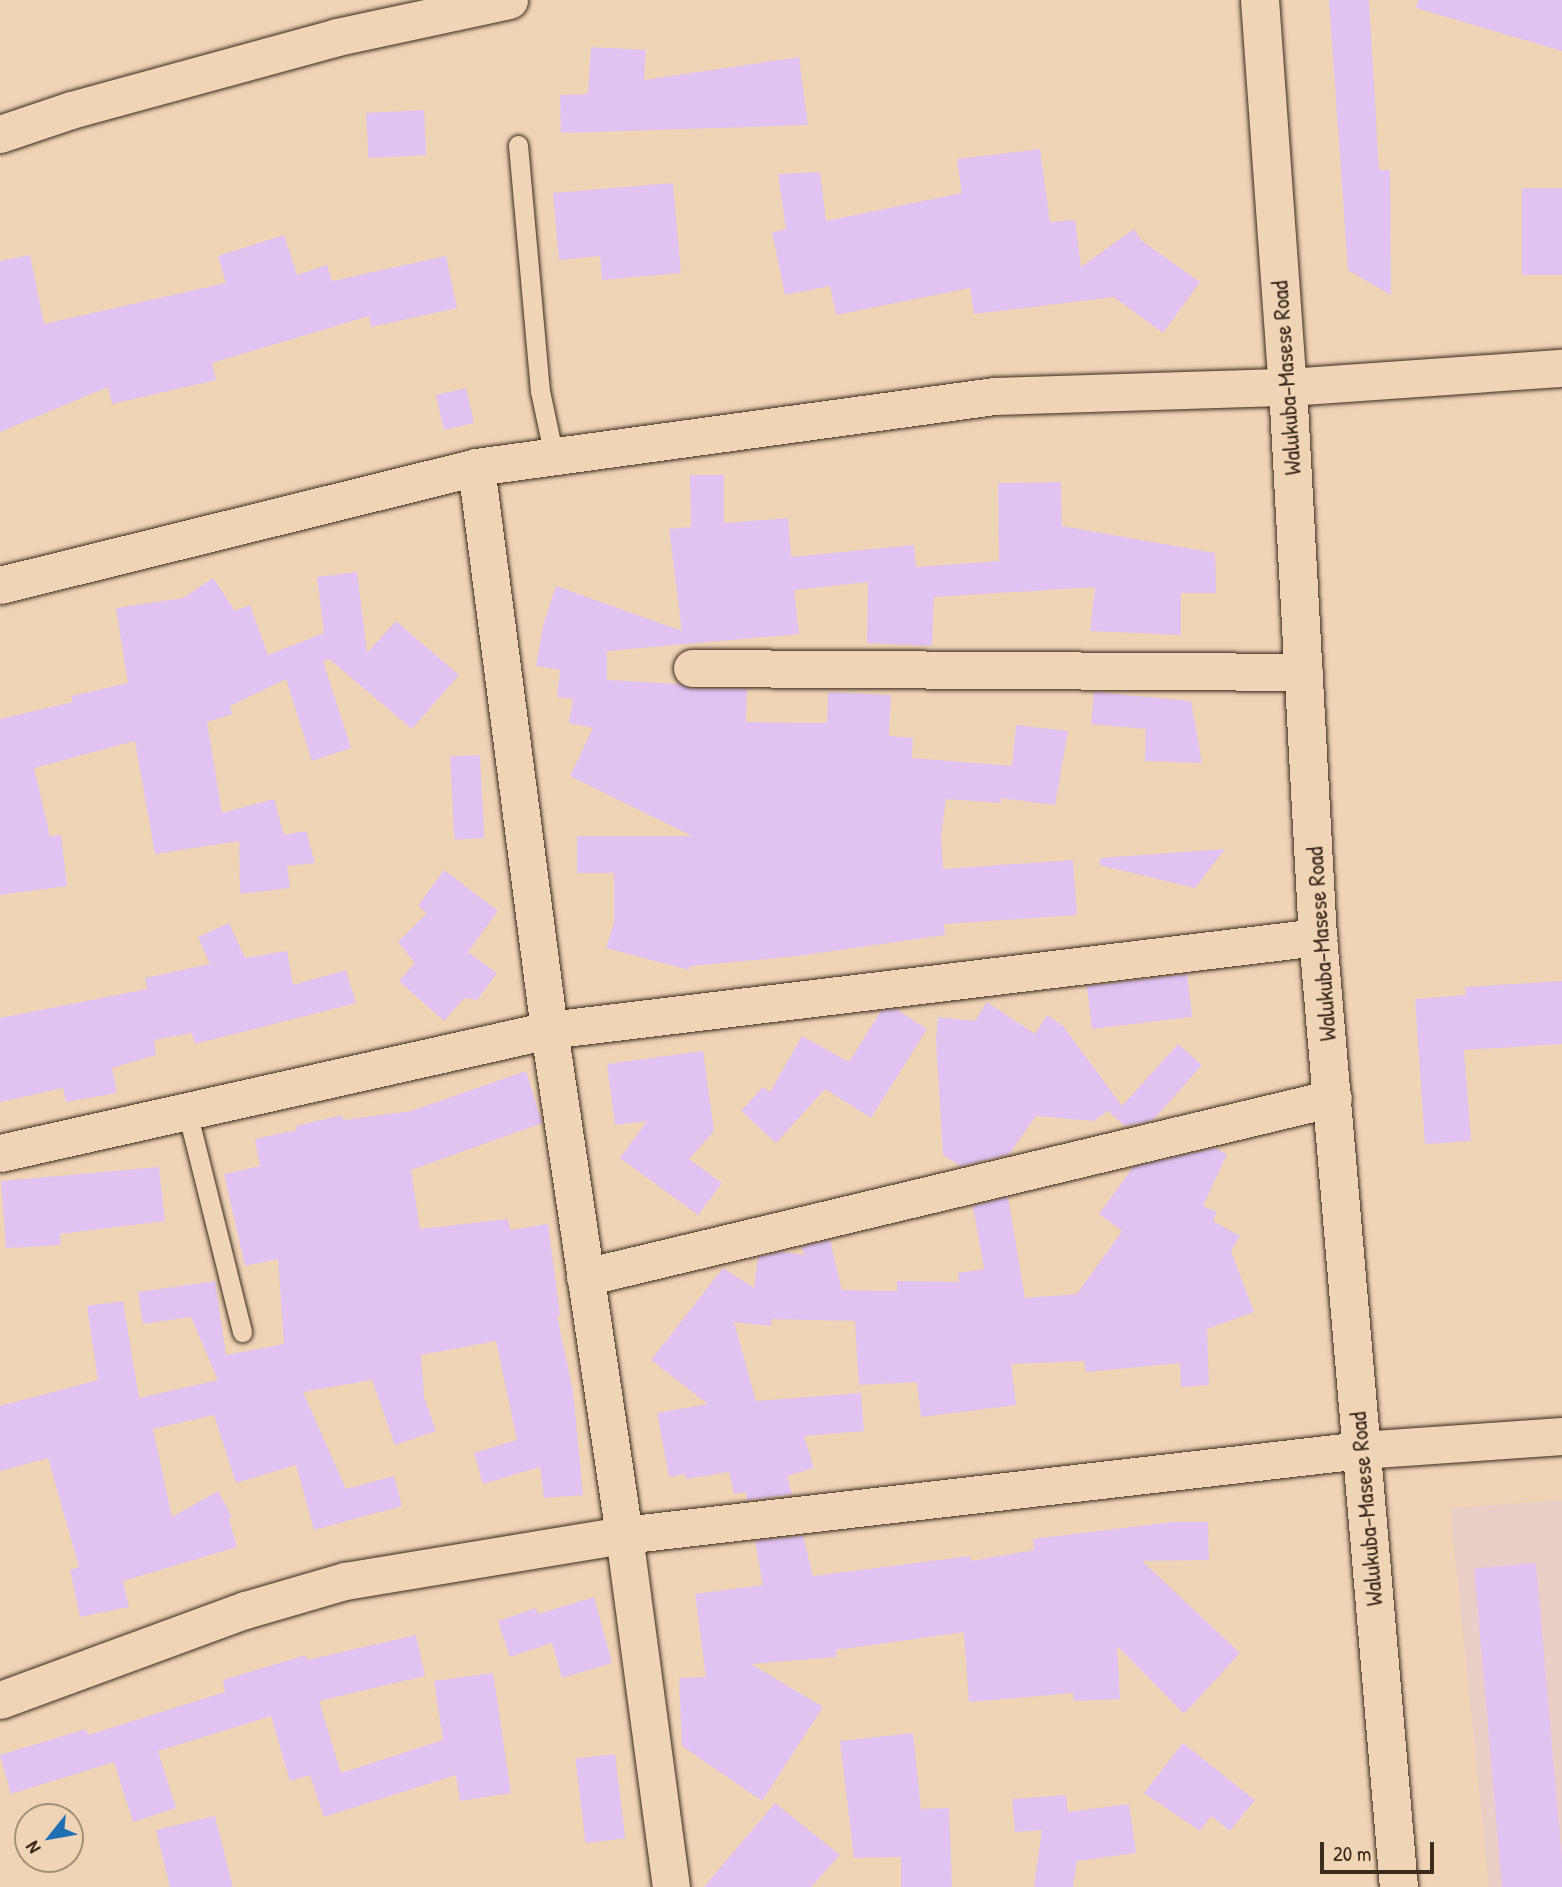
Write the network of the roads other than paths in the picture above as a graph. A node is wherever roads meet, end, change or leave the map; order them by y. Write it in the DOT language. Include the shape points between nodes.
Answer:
graph roads {
  1 [pos="509,0"];
  2 [pos="1260,0"];
  3 [pos="0,134"];
  4 [pos="518,145"];
  5 [pos="1562,368"];
  6 [pos="1288,387"];
  7 [pos="554,457"];
  8 [pos="476,467"];
  9 [pos="0,586"];
  10 [pos="692,668"];
  11 [pos="1304,671"];
  12 [pos="1318,937"];
  13 [pos="550,1030"];
  14 [pos="1333,1098"];
  15 [pos="187,1111"];
  16 [pos="0,1153"];
  17 [pos="584,1277"];
  18 [pos="242,1332"];
  19 [pos="1562,1436"];
  20 [pos="1361,1450"];
  21 [pos="624,1535"];
  22 [pos="0,1700"];
  23 [pos="671,1887"];
  24 [pos="1399,1887"];
  1 -- 3 [label="street" via="337,37"];
  2 -- 6 [label="street, Walukuba-Masese Road"];
  4 -- 7 [label="lane" via="540,391"];
  5 -- 6 [label="street"];
  6 -- 7 [label="street" via="994,396"];
  6 -- 11 [label="street, Walukuba-Masese Road"];
  7 -- 8 [label="street"];
  8 -- 9 [label="street"];
  8 -- 13 [label="street"];
  10 -- 11 [label="street"];
  11 -- 12 [label="street, Walukuba-Masese Road"];
  12 -- 13 [label="street"];
  12 -- 14 [label="street, Walukuba-Masese Road"];
  13 -- 15 [label="street"];
  13 -- 17 [label="street"];
  14 -- 17 [label="street"];
  14 -- 20 [label="street, Walukuba-Masese Road"];
  15 -- 16 [label="street"];
  15 -- 18 [label="lane"];
  17 -- 21 [label="street"];
  19 -- 20 [label="street"];
  20 -- 21 [label="street"];
  20 -- 24 [label="street, Walukuba-Masese Road"];
  21 -- 22 [label="street" via="345,1581 233,1614"];
  21 -- 23 [label="street"];
}
